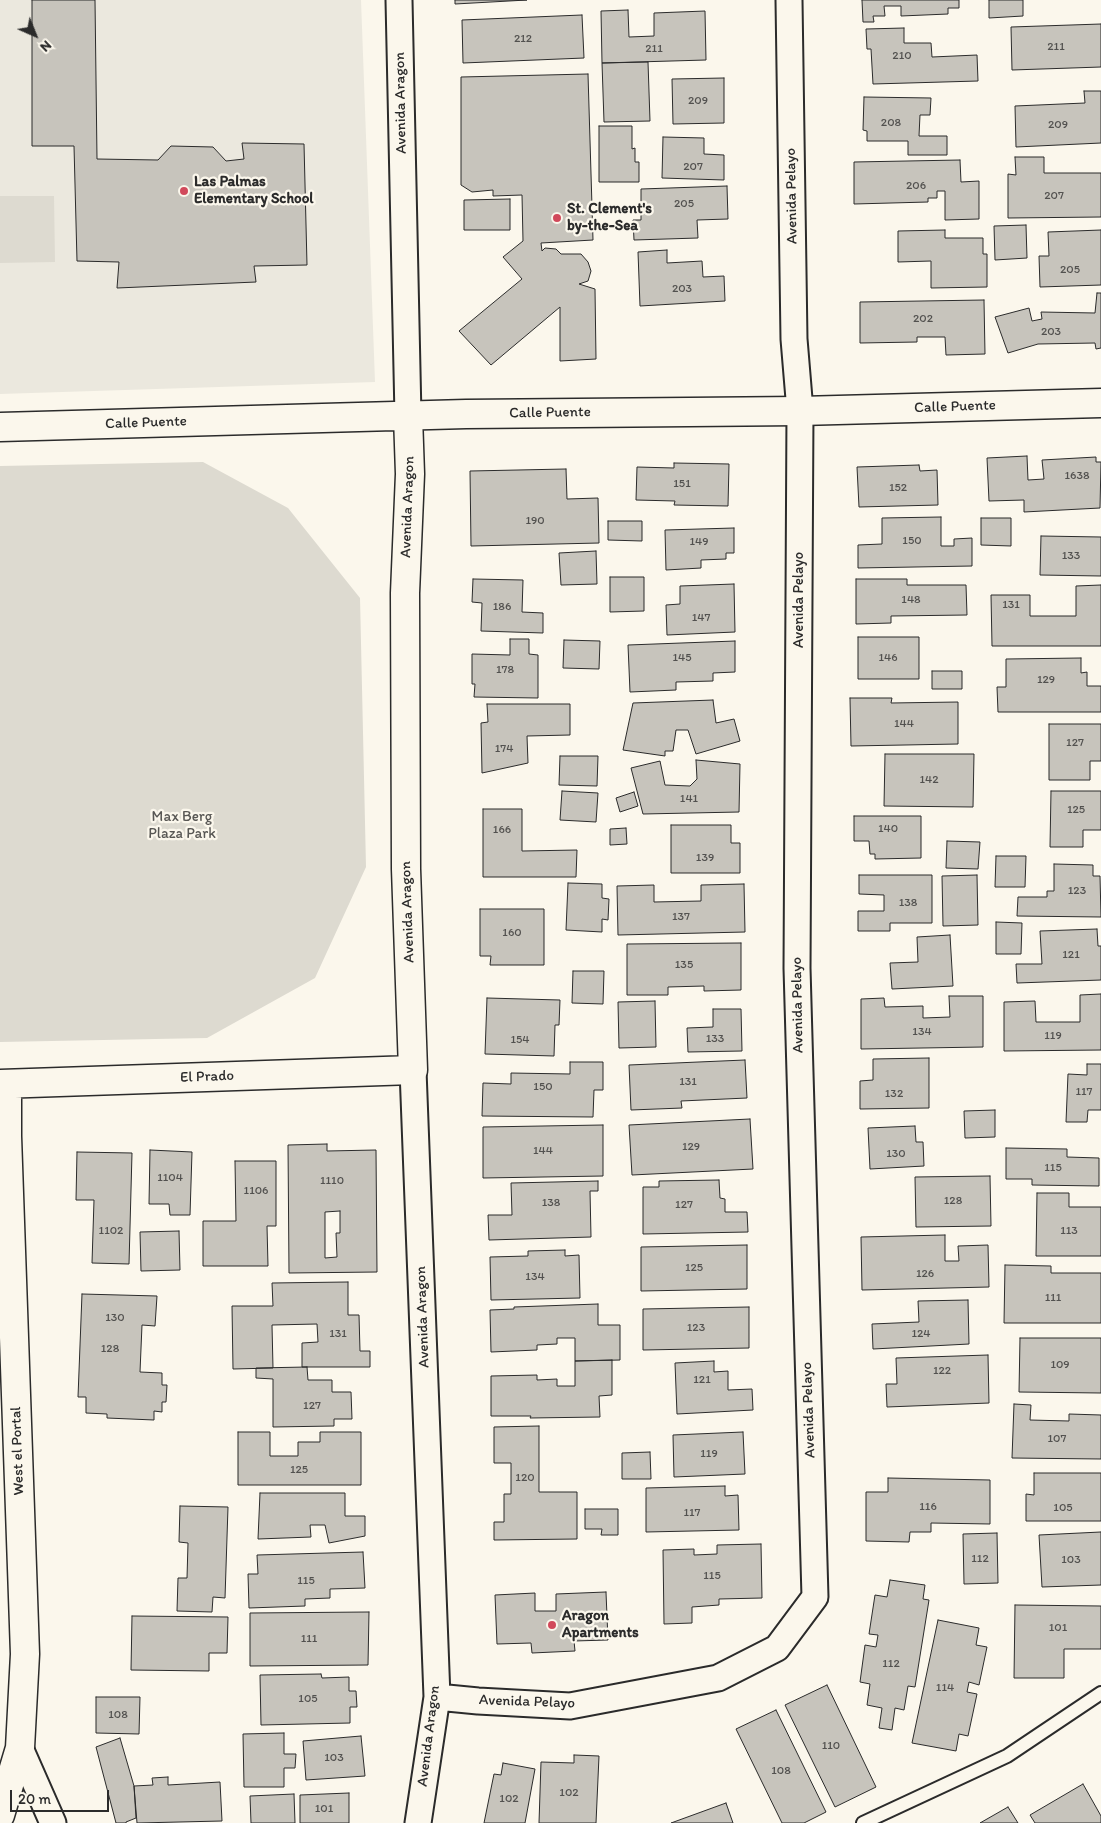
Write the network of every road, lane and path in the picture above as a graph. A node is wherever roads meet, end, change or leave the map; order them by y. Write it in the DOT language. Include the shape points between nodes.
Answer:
graph roads {
  1 [pos="399,0"];
  2 [pos="788,0"];
  3 [pos="1101,403"];
  4 [pos="800,411"];
  5 [pos="408,416"];
  6 [pos="0,427"];
  7 [pos="413,1070"];
  8 [pos="3,1084"];
  9 [pos="1101,1693"];
  10 [pos="437,1697"];
  11 [pos="20,1748"];
  12 [pos="0,1815"];
  13 [pos="53,1823"];
  14 [pos="418,1823"];
  15 [pos="863,1823"];
  1 -- 5 [label="street, Avenida Aragon"];
  2 -- 4 [label="street, Avenida Pelayo" via="794,339"];
  3 -- 4 [label="street, Calle Puente"];
  4 -- 5 [label="street, Calle Puente"];
  4 -- 10 [label="street, Avenida Pelayo" via="797,968 815,1597 777,1648 718,1678 570,1706"];
  5 -- 6 [label="street, Calle Puente"];
  5 -- 7 [label="street, Avenida Aragon" via="406,869"];
  7 -- 8 [label="street, El Prado"];
  7 -- 10 [label="street, Avenida Aragon"];
  8 -- 11 [label="street, West el Portal" via="25,1654"];
  9 -- 15 [label="lane" via="1007,1756"];
  10 -- 14 [label="street, Avenida Aragon"];
  11 -- 12 [label="street, West el Portal"];
  11 -- 13 [label="street"];
}
